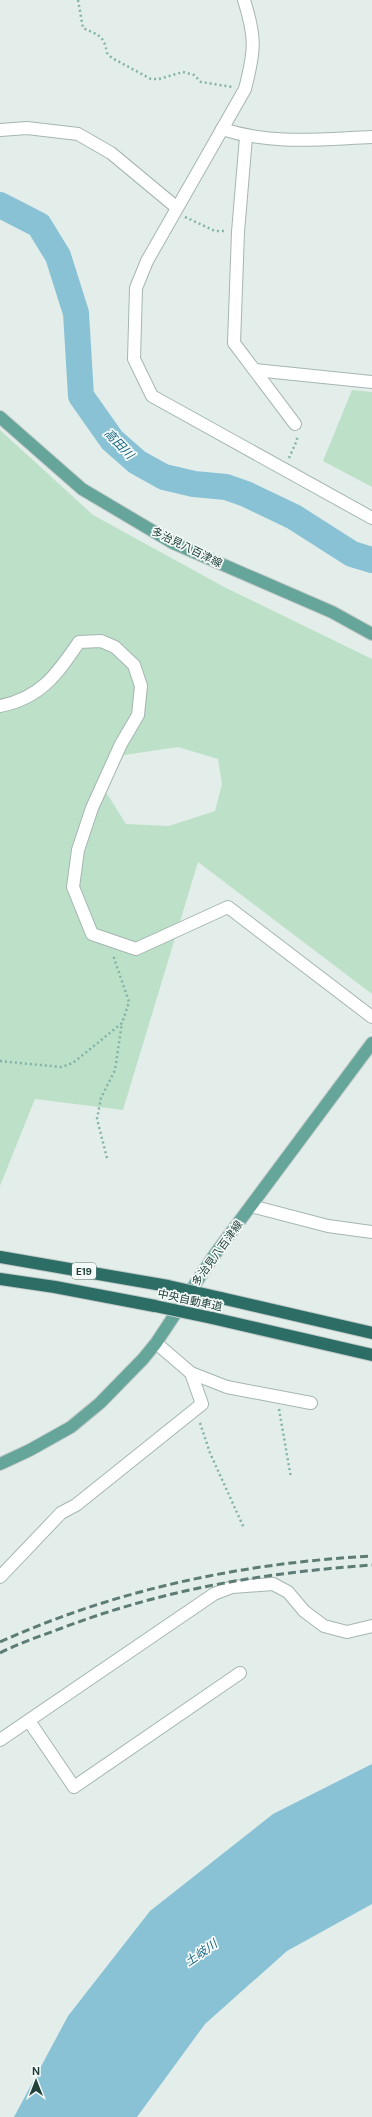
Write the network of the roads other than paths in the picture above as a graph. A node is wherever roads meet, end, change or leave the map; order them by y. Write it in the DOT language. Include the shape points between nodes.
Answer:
graph roads {
  1 [pos="244,0"];
  2 [pos="222,129"];
  3 [pos="0,130"];
  4 [pos="246,137"];
  5 [pos="372,137"];
  6 [pos="175,210"];
  7 [pos="255,370"];
  8 [pos="372,382"];
  9 [pos="0,417"];
  10 [pos="296,424"];
  11 [pos="372,518"];
  12 [pos="372,634"];
  13 [pos="0,706"];
  14 [pos="372,1017"];
  15 [pos="372,1043"];
  16 [pos="251,1206"];
  17 [pos="372,1232"];
  18 [pos="0,1257"];
  19 [pos="0,1279"];
  20 [pos="372,1333"];
  21 [pos="156,1343"];
  22 [pos="372,1355"];
  23 [pos="191,1373"];
  24 [pos="311,1403"];
  25 [pos="0,1464"];
  26 [pos="0,1577"];
  27 [pos="372,1626"];
  28 [pos="240,1674"];
  29 [pos="29,1721"];
  30 [pos="0,1740"];
  1 -- 2 [label="street" via="253,29 253,58 245,89"];
  2 -- 4 [label="street"];
  2 -- 6 [label="street"];
  3 -- 6 [label="street" via="27,128 78,134 112,153"];
  4 -- 5 [label="street" via="282,141"];
  4 -- 7 [label="street" via="238,232 234,343"];
  6 -- 11 [label="street" via="146,261 136,288 134,360 152,396"];
  7 -- 8 [label="street"];
  7 -- 10 [label="street"];
  9 -- 12 [label="main road, 多治見八百津線" via="82,489 173,543 332,612"];
  13 -- 14 [label="street" via="40,690 57,673 79,642 101,640 115,647 134,665 141,686 138,715 121,744 92,808 78,850 73,886 92,934 136,949 228,907"];
  15 -- 16 [label="main road, 多治見八百津線"];
  16 -- 17 [label="street" via="328,1226"];
  16 -- 21 [label="main road, 多治見八百津線" via="214,1254"];
  18 -- 20 [label="highway, 中央自動車道 / E19, bridge" via="168,1286"];
  19 -- 22 [label="highway, 中央自動車道 / E19, bridge" via="155,1306"];
  21 -- 23 [label="street"];
  21 -- 25 [label="main road, 多治見八百津線" via="100,1403 71,1426"];
  23 -- 24 [label="street" via="227,1387"];
  23 -- 26 [label="street" via="202,1404 76,1505 61,1513"];
  27 -- 29 [label="street" via="347,1632 324,1626 304,1611 288,1592 273,1584 232,1587 214,1594"];
  28 -- 29 [label="street" via="74,1787"];
  29 -- 30 [label="street"];
}
